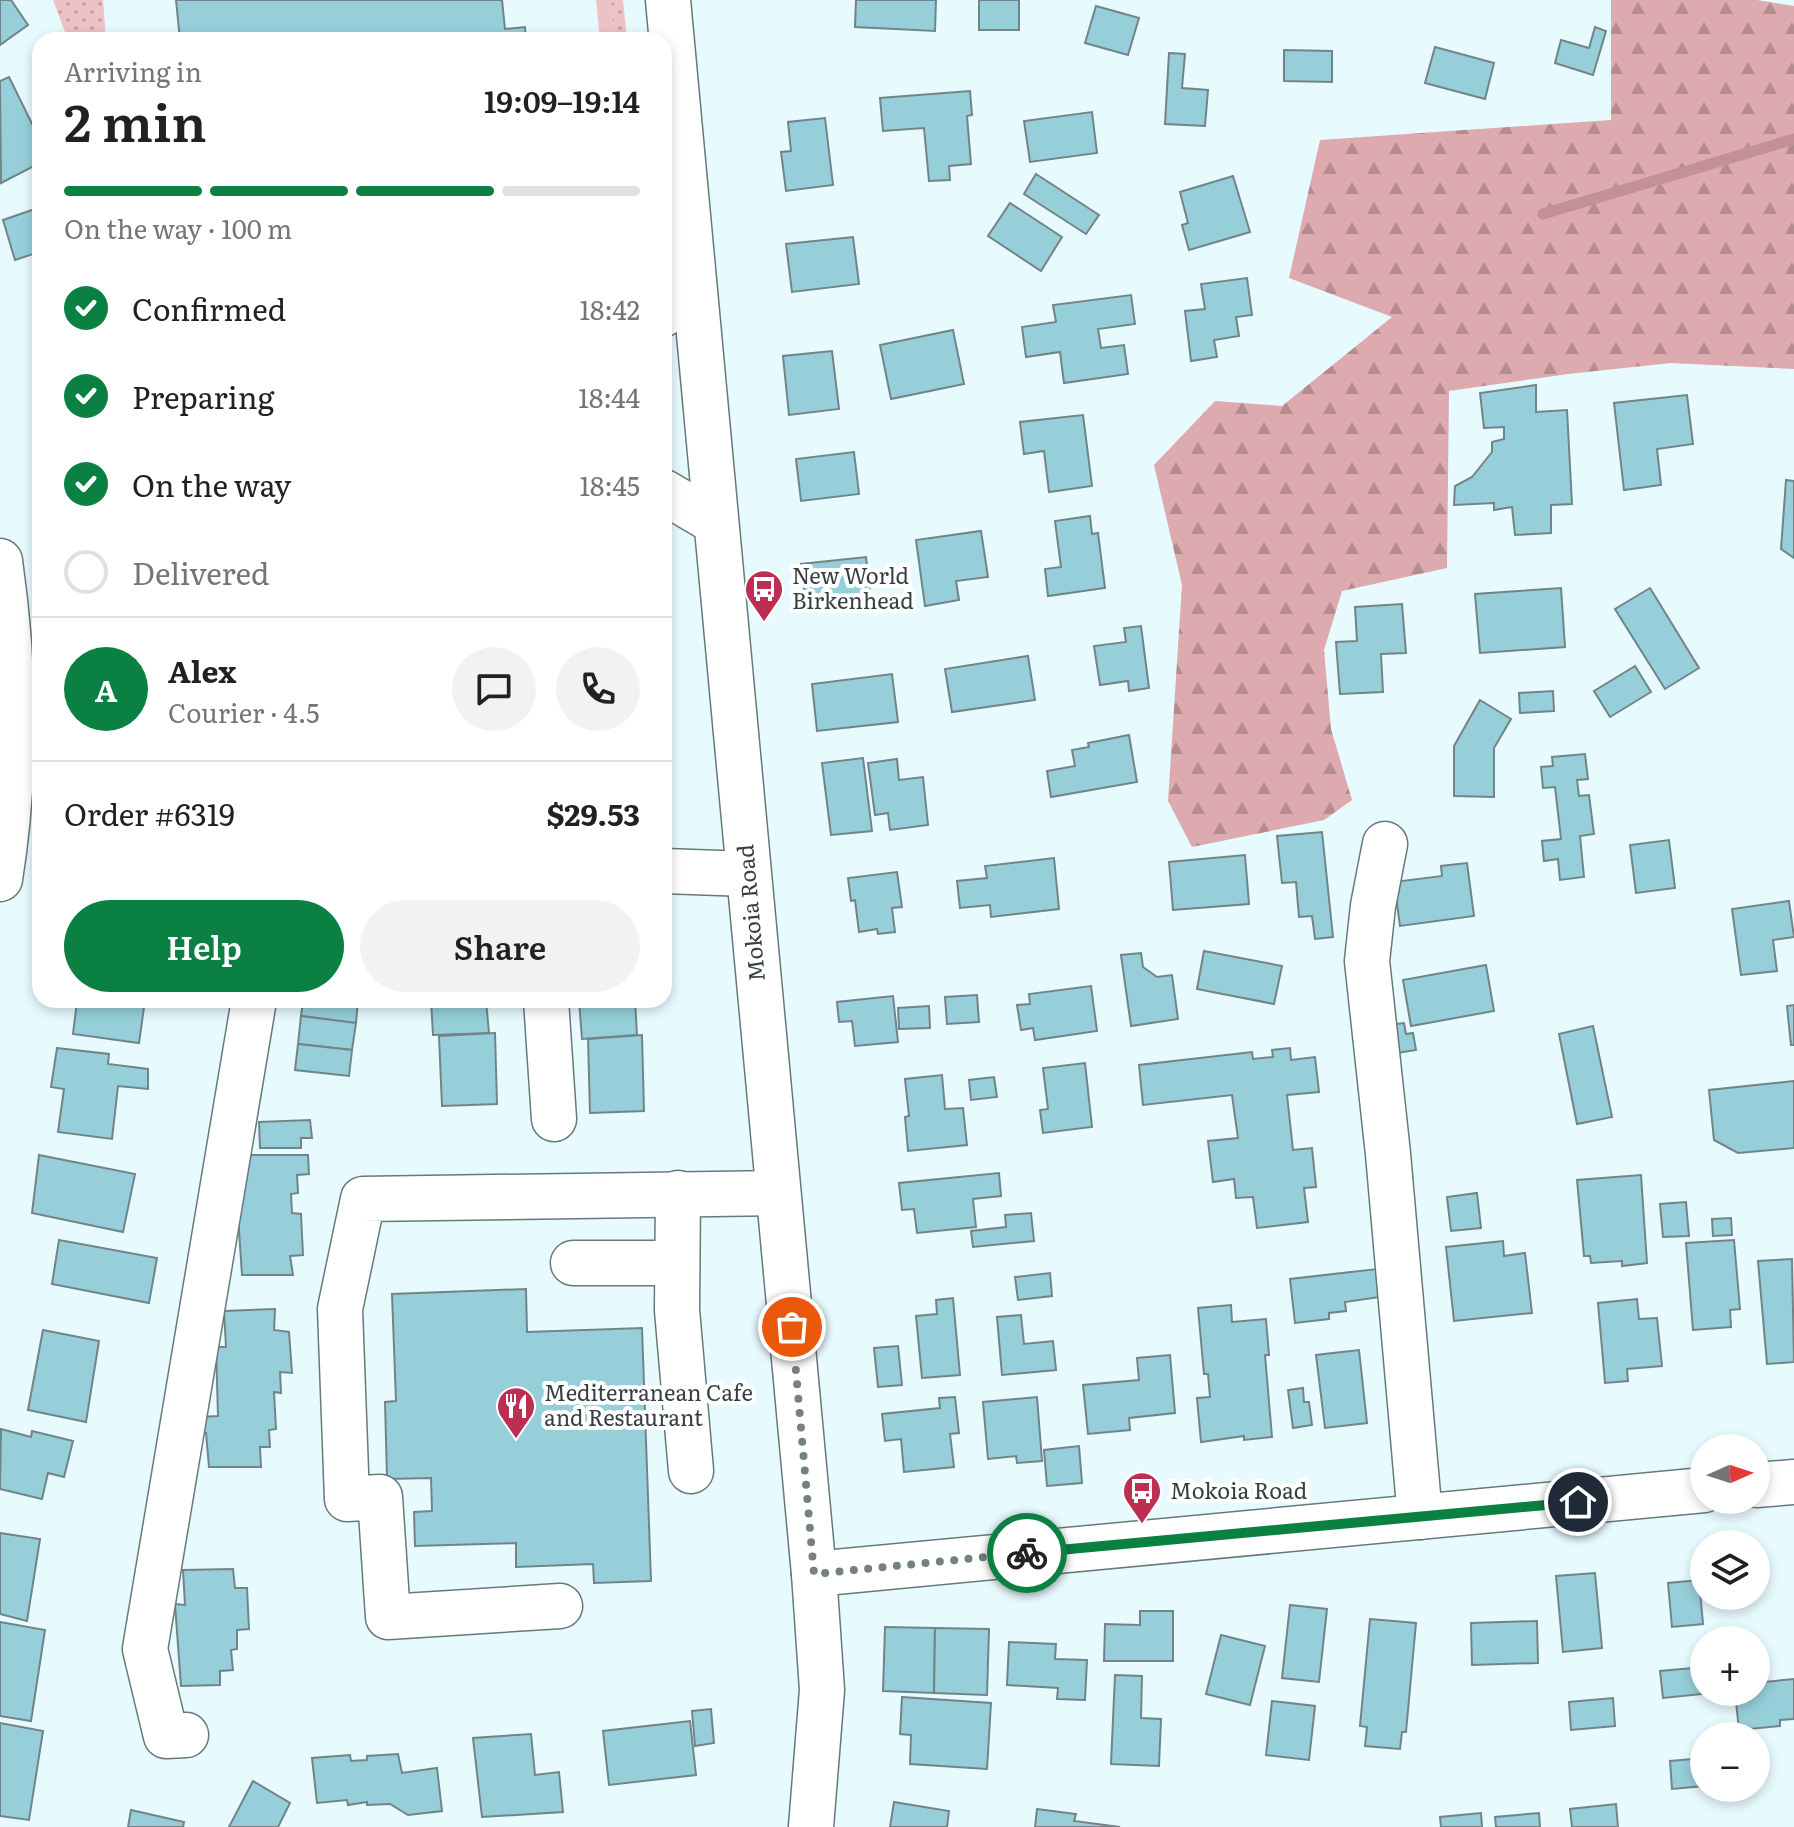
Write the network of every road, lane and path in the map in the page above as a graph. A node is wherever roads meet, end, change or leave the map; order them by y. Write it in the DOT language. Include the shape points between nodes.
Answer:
graph roads {
  1 [pos="668,0"];
  2 [pos="669,32"];
  3 [pos="672,148"];
  4 [pos="673,174"];
  5 [pos="679,300"];
  6 [pos="672,497"];
  7 [pos="715,522"];
  8 [pos="0,561"];
  9 [pos="24,616"];
  10 [pos="1385,844"];
  11 [pos="672,871"];
  12 [pos="748,874"];
  13 [pos="0,879"];
  14 [pos="253,1008"];
  15 [pos="547,1008"];
  16 [pos="554,1119"];
  17 [pos="678,1193"];
  18 [pos="778,1193"];
  19 [pos="573,1263"];
  20 [pos="677,1263"];
  21 [pos="691,1471"];
  22 [pos="1794,1482"];
  23 [pos="1770,1484"];
  24 [pos="1690,1491"];
  25 [pos="1420,1517"];
  26 [pos="814,1574"];
  27 [pos="560,1606"];
  28 [pos="186,1735"];
  29 [pos="811,1827"];
  1 -- 2 [label="main road, Mokoia Road"];
  3 -- 4 [label="main road, Mokoia Road"];
  4 -- 5 [label="main road, Mokoia Road"];
  5 -- 7 [label="main road, Mokoia Road"];
  6 -- 7 [label="main road"];
  7 -- 12 [label="main road, Mokoia Road"];
  8 -- 9 [label="main road"];
  9 -- 13 [label="main road"];
  10 -- 25 [label="main road" via="1367,961"];
  11 -- 12 [label="main road"];
  12 -- 18 [label="main road, Mokoia Road"];
  14 -- 28 [label="main road" via="145,1649 166,1736"];
  15 -- 16 [label="main road"];
  17 -- 18 [label="main road"];
  17 -- 20 [label="main road"];
  17 -- 27 [label="main road" via="363,1199 340,1309 347,1499 380,1497 388,1617"];
  18 -- 26 [label="main road, Mokoia Road"];
  19 -- 20 [label="main road"];
  20 -- 21 [label="main road"];
  22 -- 23 [label="main road"];
  24 -- 25 [label="main road"];
  25 -- 26 [label="main road"];
  26 -- 29 [label="main road, Mokoia Road" via="822,1690"];
}
